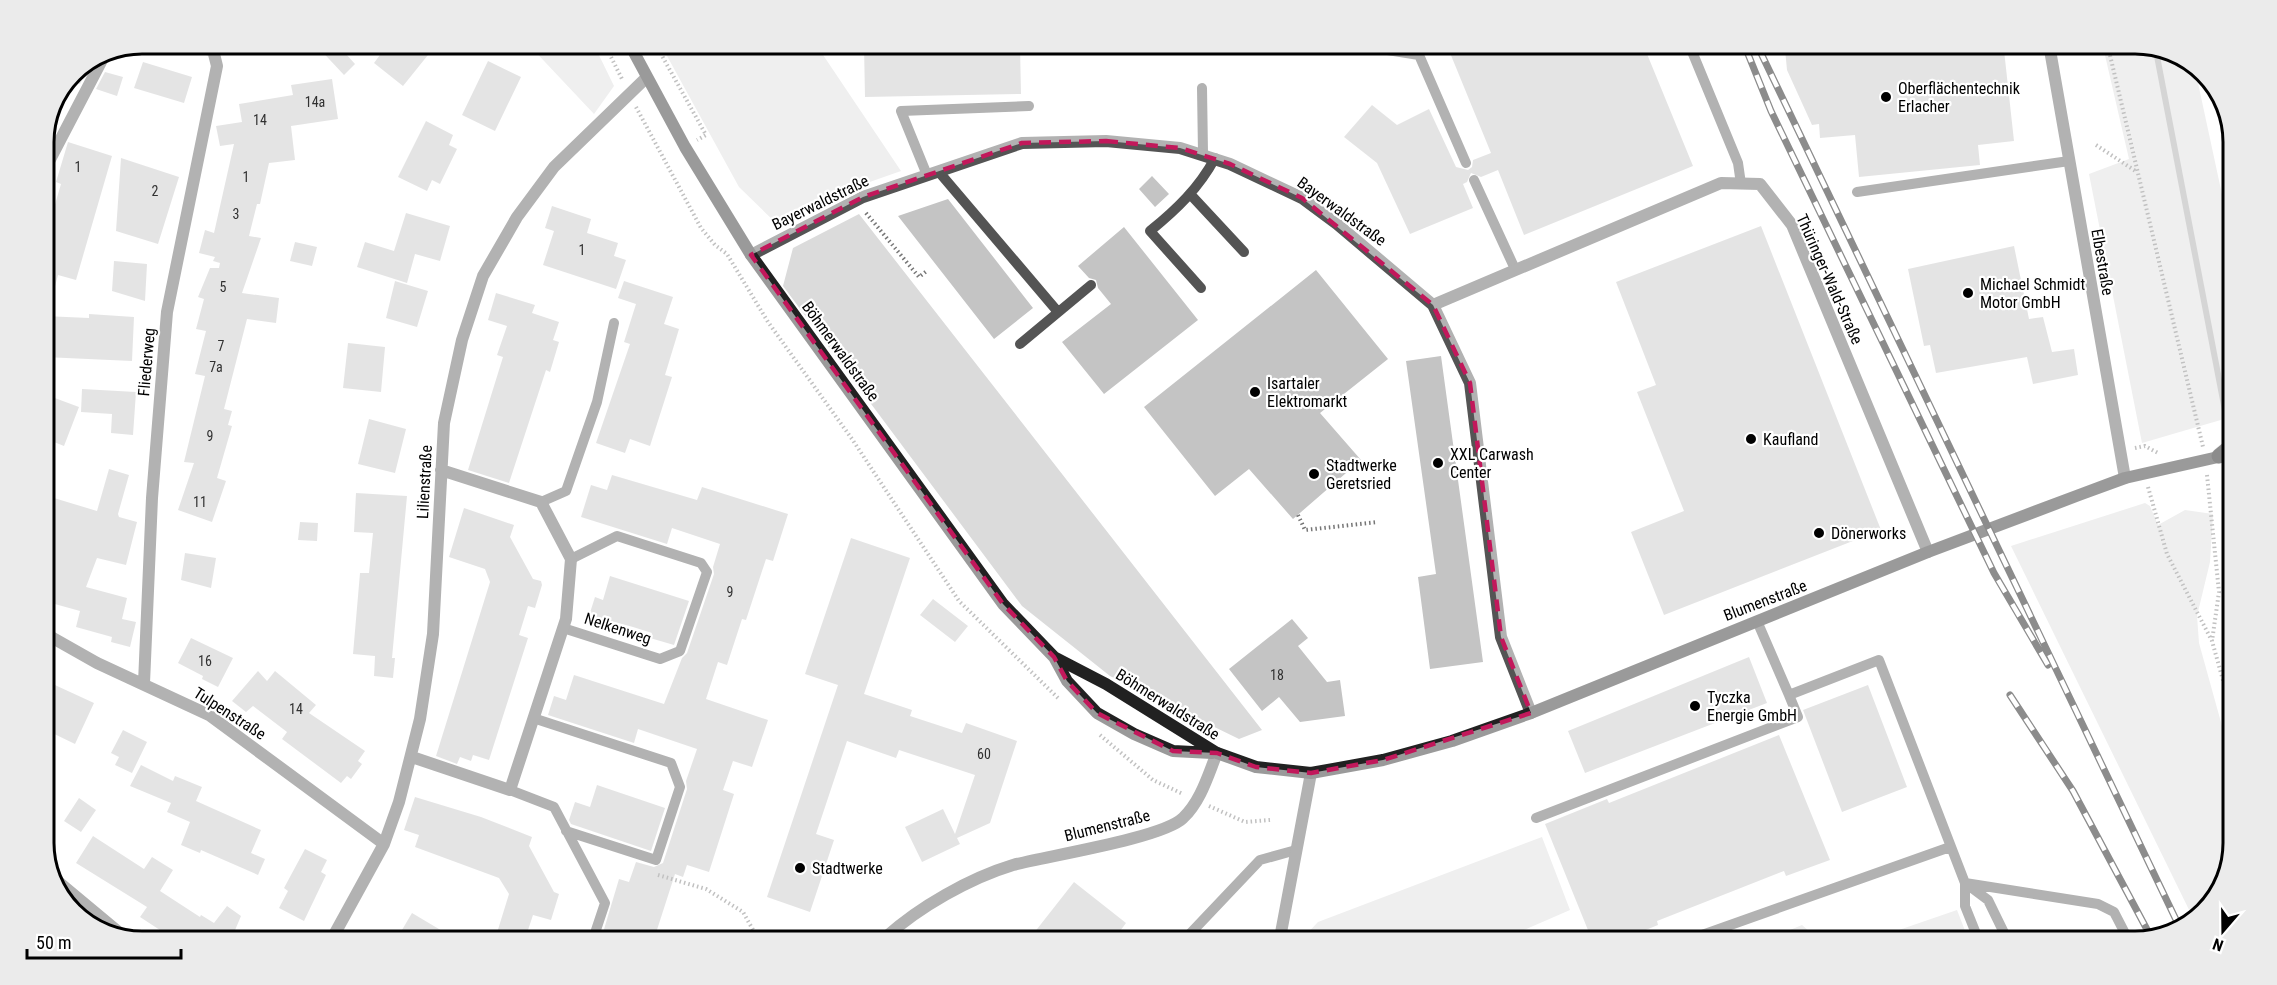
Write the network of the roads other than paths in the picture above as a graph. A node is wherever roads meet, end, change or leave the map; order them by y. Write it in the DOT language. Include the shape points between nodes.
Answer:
graph roads {
  1 [pos="214,54"];
  2 [pos="634,54"];
  3 [pos="1413,54"];
  4 [pos="1693,54"];
  5 [pos="2051,54"];
  6 [pos="99,66"];
  7 [pos="646,78"];
  8 [pos="1202,88"];
  9 [pos="1029,106"];
  10 [pos="54,152"];
  11 [pos="1209,156"];
  12 [pos="2069,161"];
  13 [pos="1466,163"];
  14 [pos="933,174"];
  15 [pos="1474,180"];
  16 [pos="1741,184"];
  17 [pos="1857,192"];
  18 [pos="1190,194"];
  19 [pos="1244,252"];
  20 [pos="750,255"];
  21 [pos="1515,269"];
  22 [pos="1090,285"];
  23 [pos="1201,288"];
  24 [pos="1433,306"];
  25 [pos="1058,312"];
  26 [pos="614,323"];
  27 [pos="1020,344"];
  28 [pos="2223,455"];
  29 [pos="441,470"];
  30 [pos="2125,478"];
  31 [pos="541,502"];
  32 [pos="1928,552"];
  33 [pos="571,559"];
  34 [pos="1757,621"];
  35 [pos="563,628"];
  36 [pos="54,639"];
  37 [pos="1054,657"];
  38 [pos="144,683"];
  39 [pos="1789,695"];
  40 [pos="1531,713"];
  41 [pos="533,718"];
  42 [pos="1217,753"];
  43 [pos="412,757"];
  44 [pos="1311,773"];
  45 [pos="510,790"];
  46 [pos="1536,818"];
  47 [pos="566,831"];
  48 [pos="384,844"];
  49 [pos="1950,847"];
  50 [pos="1296,850"];
  51 [pos="1965,884"];
  52 [pos="67,889"];
  53 [pos="111,925"];
  54 [pos="336,931"];
  55 [pos="596,931"];
  56 [pos="894,931"];
  57 [pos="1193,931"];
  58 [pos="1281,931"];
  59 [pos="1713,931"];
  60 [pos="1975,931"];
  61 [pos="2003,931"];
  62 [pos="2124,931"];
  1 -- 38 [label="street, Fliederweg" via="217,66 167,312 154,464"];
  2 -- 7 [label="street, Böhmerwaldstraße"];
  3 -- 13 [label="lane" via="1419,55"];
  4 -- 16 [label="lane" via="1738,163"];
  5 -- 12 [label="street, Elbestraße"];
  6 -- 10 [label="street"];
  7 -- 20 [label="street, Böhmerwaldstraße"];
  7 -- 29 [label="street, Lilienstraße" via="554,167 517,217 483,276 452,380"];
  8 -- 11 [label="lane"];
  9 -- 14 [label="lane" via="901,111"];
  11 -- 14 [label="street, Bayerwaldstraße" via="1180,148 1106,141 1022,143"];
  11 -- 18 [label="lane" via="1206,174"];
  11 -- 24 [label="street, Bayerwaldstraße" via="1302,198"];
  12 -- 17 [label="lane"];
  12 -- 30 [label="street, Elbestraße"];
  14 -- 20 [label="street, Bayerwaldstraße" via="857,200"];
  14 -- 25 [label="lane"];
  15 -- 21 [label="lane"];
  16 -- 21 [label="street, Thüringer-Wald-Straße" via="1721,183"];
  16 -- 32 [label="street, Thüringer-Wald-Straße" via="1760,184 1792,225"];
  18 -- 19 [label="lane"];
  18 -- 23 [label="lane" via="1150,231"];
  20 -- 37 [label="street, Böhmerwaldstraße" via="1003,604"];
  21 -- 24 [label="street, Thüringer-Wald-Straße"];
  22 -- 25 [label="lane"];
  24 -- 40 [label="street, Bayerwaldstraße" via="1470,383 1501,637"];
  25 -- 27 [label="lane"];
  26 -- 31 [label="lane" via="597,402 566,491"];
  28 -- 30 [label="street, Blumenstraße"];
  29 -- 31 [label="street"];
  29 -- 43 [label="street, Lilienstraße" via="433,634"];
  30 -- 32 [label="street, Blumenstraße"];
  31 -- 33 [label="street"];
  32 -- 34 [label="street, Blumenstraße"];
  33 -- 35 [label="street, Nelkenweg"];
  33 -- 35 [label="lane, Nelkenweg" via="617,536 701,563 706,572 680,651 660,659"];
  34 -- 39 [label="lane"];
  34 -- 40 [label="street, Blumenstraße"];
  35 -- 41 [label="street, Nelkenweg"];
  36 -- 38 [label="street, Tulpenstraße"];
  37 -- 42 [label="street, Böhmerwaldstraße" via="1106,684"];
  37 -- 42 [label="street, Böhmerwaldstraße" via="1067,681 1097,713 1173,751"];
  38 -- 48 [label="street, Tulpenstraße" via="209,715"];
  39 -- 46 [label="lane" via="1798,717"];
  39 -- 49 [label="lane" via="1879,660"];
  40 -- 44 [label="street, Blumenstraße" via="1383,760"];
  41 -- 45 [label="street, Nelkenweg"];
  41 -- 47 [label="lane" via="671,763 680,787 656,861"];
  42 -- 44 [label="street, Blumenstraße" via="1256,767"];
  42 -- 56 [label="street, Blumenstraße" via="1197,801 1182,819 1144,834 1010,866 931,903"];
  43 -- 45 [label="street"];
  43 -- 48 [label="street, Lilienstraße"];
  44 -- 50 [label="street"];
  45 -- 47 [label="lane" via="554,807"];
  47 -- 55 [label="lane" via="605,903"];
  48 -- 54 [label="street, Lilienstraße"];
  49 -- 51 [label="lane"];
  49 -- 59 [label="lane"];
  50 -- 57 [label="lane" via="1260,860"];
  50 -- 58 [label="street"];
  51 -- 60 [label="lane" via="1965,906"];
  51 -- 61 [label="lane" via="1988,900"];
  51 -- 62 [label="lane" via="2098,904 2114,912"];
  52 -- 53 [label="street"];
}
